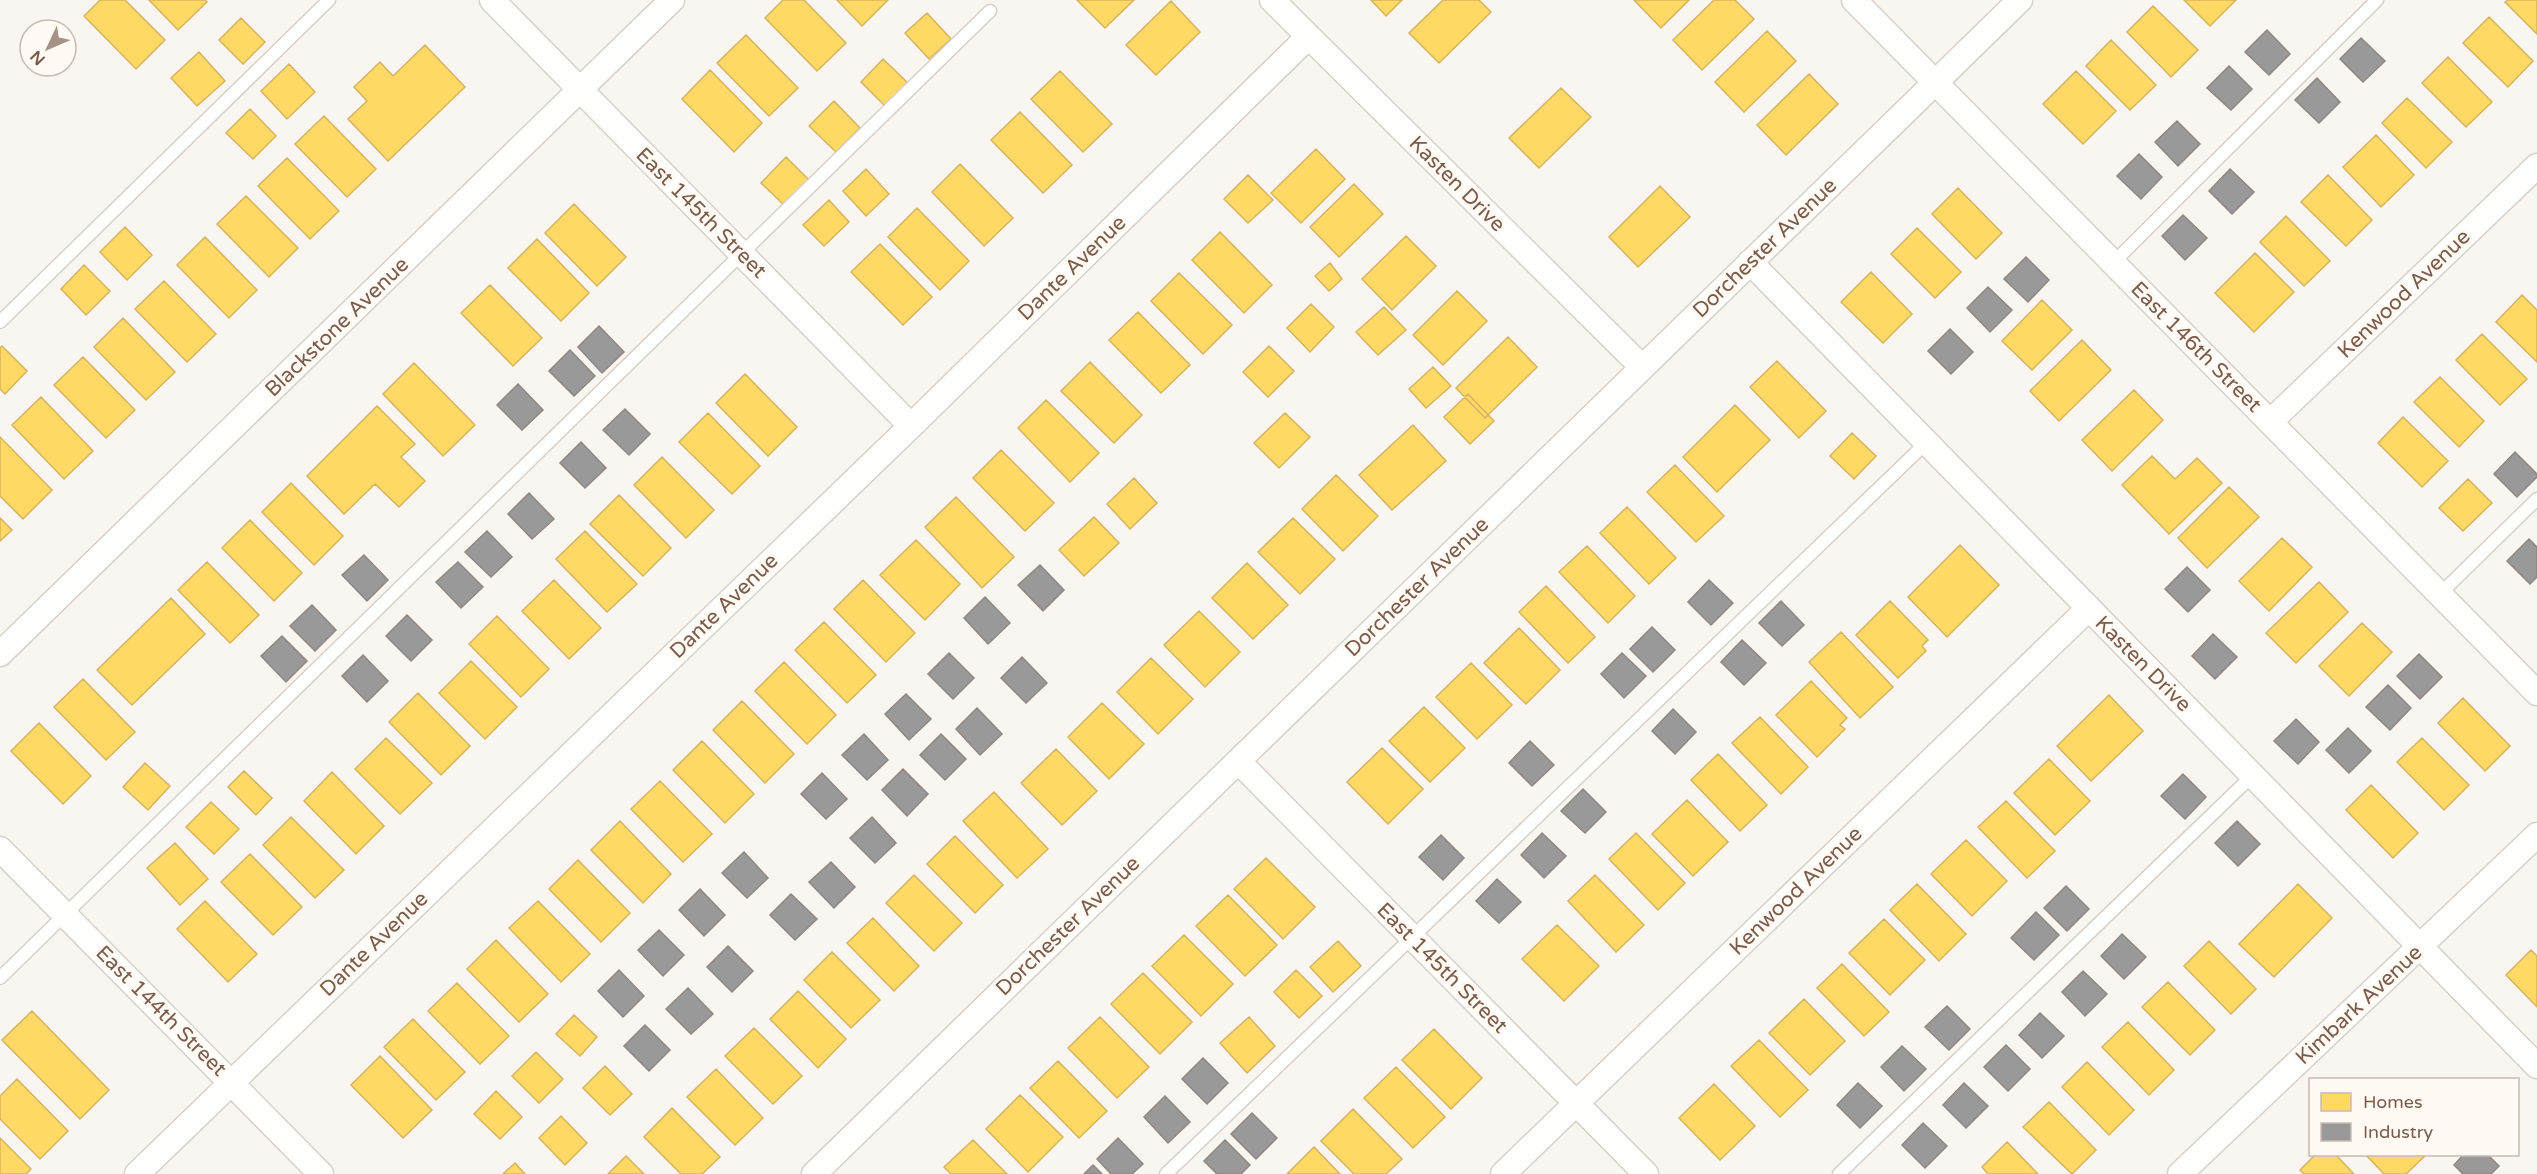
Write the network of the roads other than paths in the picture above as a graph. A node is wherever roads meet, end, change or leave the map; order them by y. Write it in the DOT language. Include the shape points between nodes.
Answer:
graph roads {
  1 [pos="330,0"];
  2 [pos="492,0"];
  3 [pos="672,0"];
  4 [pos="1272,0"];
  5 [pos="1854,0"];
  6 [pos="2020,0"];
  7 [pos="2377,0"];
  8 [pos="990,11"];
  9 [pos="1308,37"];
  10 [pos="1935,82"];
  11 [pos="581,90"];
  12 [pos="2537,166"];
  13 [pos="741,253"];
  14 [pos="1750,262"];
  15 [pos="2113,263"];
  16 [pos="0,322"];
  17 [pos="1642,368"];
  18 [pos="2271,422"];
  19 [pos="911,426"];
  20 [pos="1926,442"];
  21 [pos="2537,500"];
  22 [pos="2440,594"];
  23 [pos="2089,608"];
  24 [pos="0,654"];
  25 [pos="2537,693"];
  26 [pos="1238,761"];
  27 [pos="2253,775"];
  28 [pos="2537,835"];
  29 [pos="0,849"];
  30 [pos="65,915"];
  31 [pos="1412,937"];
  32 [pos="2420,946"];
  33 [pos="0,978"];
  34 [pos="2537,1066"];
  35 [pos="231,1082"];
  36 [pos="1576,1104"];
  37 [pos="138,1174"];
  38 [pos="321,1174"];
  39 [pos="813,1174"];
  40 [pos="1166,1174"];
  41 [pos="1503,1174"];
  42 [pos="1646,1174"];
  43 [pos="1839,1174"];
  44 [pos="2180,1174"];
  1 -- 16 [label="lane"];
  2 -- 11 [label="street, East 145th Street"];
  3 -- 11 [label="street, Blackstone Avenue"];
  4 -- 9 [label="street, Kasten Drive"];
  5 -- 10 [label="street, East 146th Street"];
  6 -- 10 [label="street, Dorchester Avenue"];
  7 -- 15 [label="lane"];
  8 -- 13 [label="lane"];
  9 -- 17 [label="street, Kasten Drive"];
  9 -- 19 [label="street, Dante Avenue"];
  10 -- 14 [label="street, Dorchester Avenue"];
  10 -- 15 [label="street, East 146th Street"];
  11 -- 13 [label="street, East 145th Street"];
  11 -- 24 [label="street, Blackstone Avenue"];
  12 -- 18 [label="street, Kenwood Avenue"];
  13 -- 19 [label="street, East 145th Street"];
  13 -- 30 [label="lane"];
  14 -- 17 [label="street, Dorchester Avenue"];
  14 -- 20 [label="street, Kasten Drive"];
  15 -- 18 [label="street, East 146th Street"];
  17 -- 26 [label="street, Dorchester Avenue"];
  18 -- 22 [label="street, East 146th Street"];
  19 -- 35 [label="street, Dante Avenue"];
  20 -- 23 [label="street, Kasten Drive"];
  20 -- 31 [label="lane"];
  21 -- 22 [label="lane"];
  22 -- 25 [label="street, East 146th Street"];
  23 -- 27 [label="street, Kasten Drive"];
  23 -- 36 [label="street, Kenwood Avenue"];
  26 -- 31 [label="street, East 145th Street"];
  26 -- 39 [label="street, Dorchester Avenue"];
  27 -- 32 [label="street, Kasten Drive"];
  27 -- 43 [label="lane"];
  28 -- 32 [label="street, Kimbark Avenue"];
  29 -- 30 [label="street, East 144th Street"];
  30 -- 33 [label="lane"];
  30 -- 35 [label="street, East 144th Street"];
  31 -- 36 [label="street, East 145th Street"];
  31 -- 40 [label="lane"];
  32 -- 34 [label="street, Kasten Drive"];
  32 -- 44 [label="street, Kimbark Avenue"];
  35 -- 37 [label="street, Dante Avenue"];
  35 -- 38 [label="street, East 144th Street"];
  36 -- 41 [label="street, Kenwood Avenue"];
  36 -- 42 [label="street, East 145th Street"];
}
